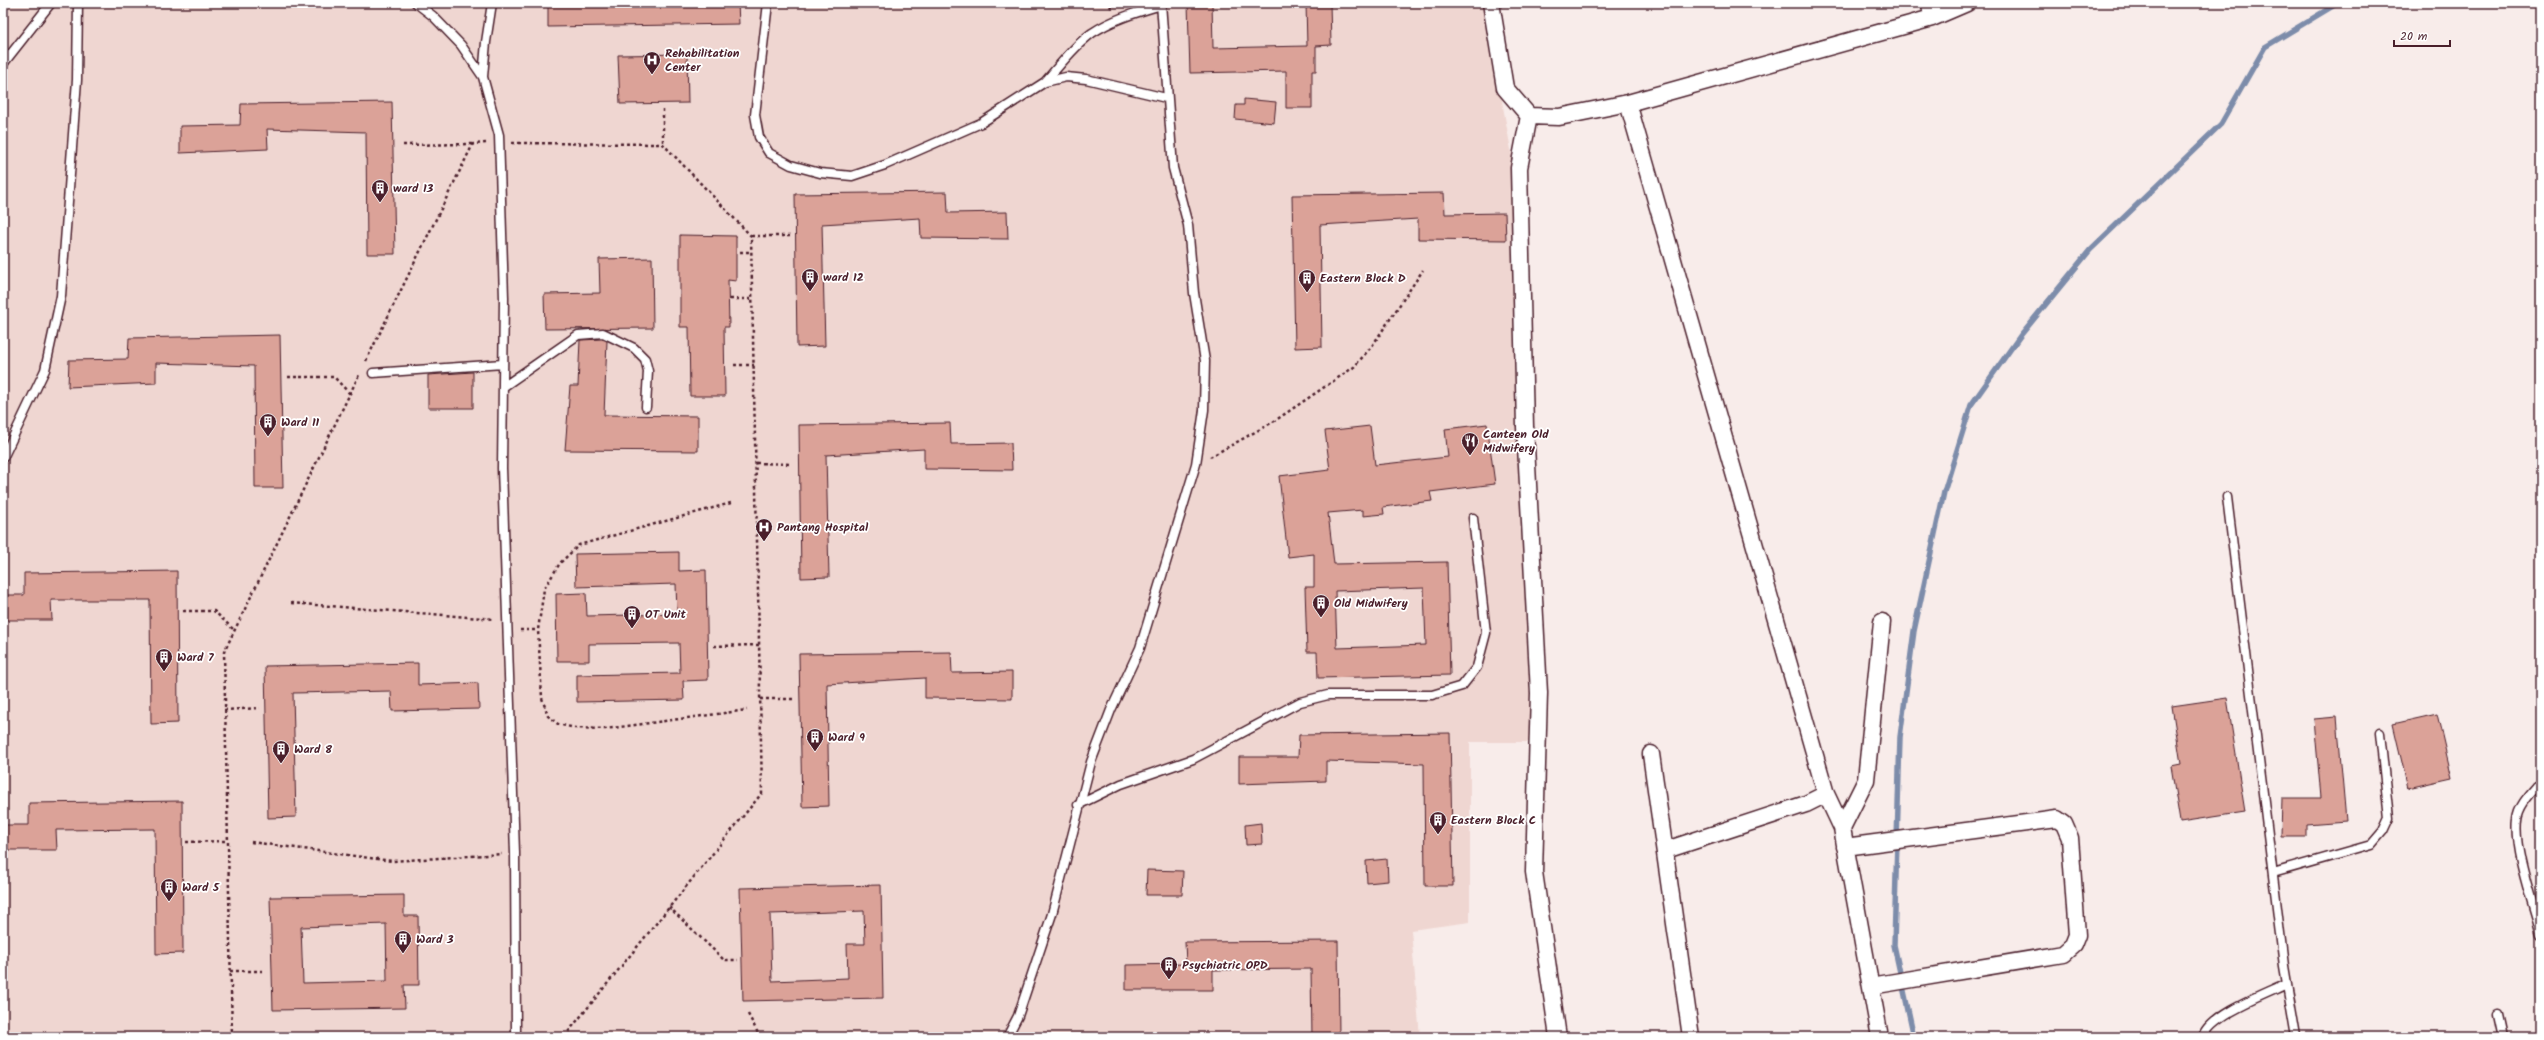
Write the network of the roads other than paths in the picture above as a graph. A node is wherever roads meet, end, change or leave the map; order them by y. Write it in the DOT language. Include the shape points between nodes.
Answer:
graph roads {
  1 [pos="51,3"];
  2 [pos="78,3"];
  3 [pos="416,3"];
  4 [pos="492,3"];
  5 [pos="768,3"];
  6 [pos="1491,3"];
  7 [pos="1967,3"];
  8 [pos="1161,4"];
  9 [pos="1931,10"];
  10 [pos="3,64"];
  11 [pos="483,77"];
  12 [pos="1045,82"];
  13 [pos="1166,98"];
  14 [pos="1628,103"];
  15 [pos="1529,116"];
  16 [pos="503,364"];
  17 [pos="373,373"];
  18 [pos="503,387"];
  19 [pos="646,407"];
  20 [pos="3,458"];
  21 [pos="2227,497"];
  22 [pos="1473,518"];
  23 [pos="1882,622"];
  24 [pos="2380,733"];
  25 [pos="1651,754"];
  26 [pos="2537,786"];
  27 [pos="1826,794"];
  28 [pos="1078,805"];
  29 [pos="1842,828"];
  30 [pos="1845,847"];
  31 [pos="1666,850"];
  32 [pos="2273,873"];
  33 [pos="2541,934"];
  34 [pos="2287,984"];
  35 [pos="1871,986"];
  36 [pos="2498,1014"];
  37 [pos="516,1037"];
  38 [pos="1007,1037"];
  39 [pos="1558,1037"];
  40 [pos="1691,1037"];
  41 [pos="1880,1037"];
  42 [pos="2204,1037"];
  43 [pos="2296,1037"];
  44 [pos="2503,1037"];
  1 -- 10 [label="lane"];
  2 -- 20 [label="lane" via="77,80 61,296 45,370"];
  3 -- 11 [label="lane" via="433,16 461,45"];
  4 -- 11 [label="lane"];
  5 -- 12 [label="lane" via="755,115 759,137 770,153 790,165 820,173 852,176 885,165 981,123"];
  6 -- 15 [label="street" via="1505,88"];
  7 -- 9 [label="street"];
  8 -- 12 [label="lane" via="1128,15 1093,33 1071,51"];
  8 -- 13 [label="lane"];
  9 -- 14 [label="street"];
  11 -- 16 [label="lane" via="500,143"];
  12 -- 13 [label="lane" via="1066,77 1086,79"];
  13 -- 28 [label="lane" via="1173,168 1188,225 1194,293 1205,362 1204,410 1196,464 1140,648 1111,710"];
  14 -- 15 [label="street" via="1559,117"];
  14 -- 27 [label="street"];
  15 -- 39 [label="street" via="1519,168 1525,427 1539,693 1534,872"];
  16 -- 17 [label="lane"];
  16 -- 18 [label="lane"];
  18 -- 19 [label="lane" via="578,335 603,333 634,348 645,359 648,372"];
  18 -- 37 [label="lane" via="502,468 515,853"];
  21 -- 32 [label="lane"];
  22 -- 28 [label="lane" via="1486,634 1477,667 1462,686 1432,695 1328,695 1300,702 1192,759 1121,784"];
  23 -- 29 [label="street" via="1866,780"];
  24 -- 32 [label="lane" via="2389,818 2383,831 2371,845"];
  25 -- 31 [label="street"];
  26 -- 33 [label="lane" via="2526,799 2517,819 2517,842"];
  27 -- 29 [label="street"];
  27 -- 31 [label="street" via="1806,804"];
  28 -- 38 [label="lane" via="1052,914 1018,1016"];
  29 -- 30 [label="street"];
  30 -- 35 [label="street"];
  30 -- 35 [label="street" via="2057,819 2064,824 2070,838 2077,935 2073,945 2063,954"];
  31 -- 40 [label="street"];
  32 -- 34 [label="lane"];
  34 -- 42 [label="lane" via="2240,1005 2220,1018"];
  34 -- 43 [label="lane"];
  35 -- 41 [label="street"];
  36 -- 44 [label="lane"];
}
